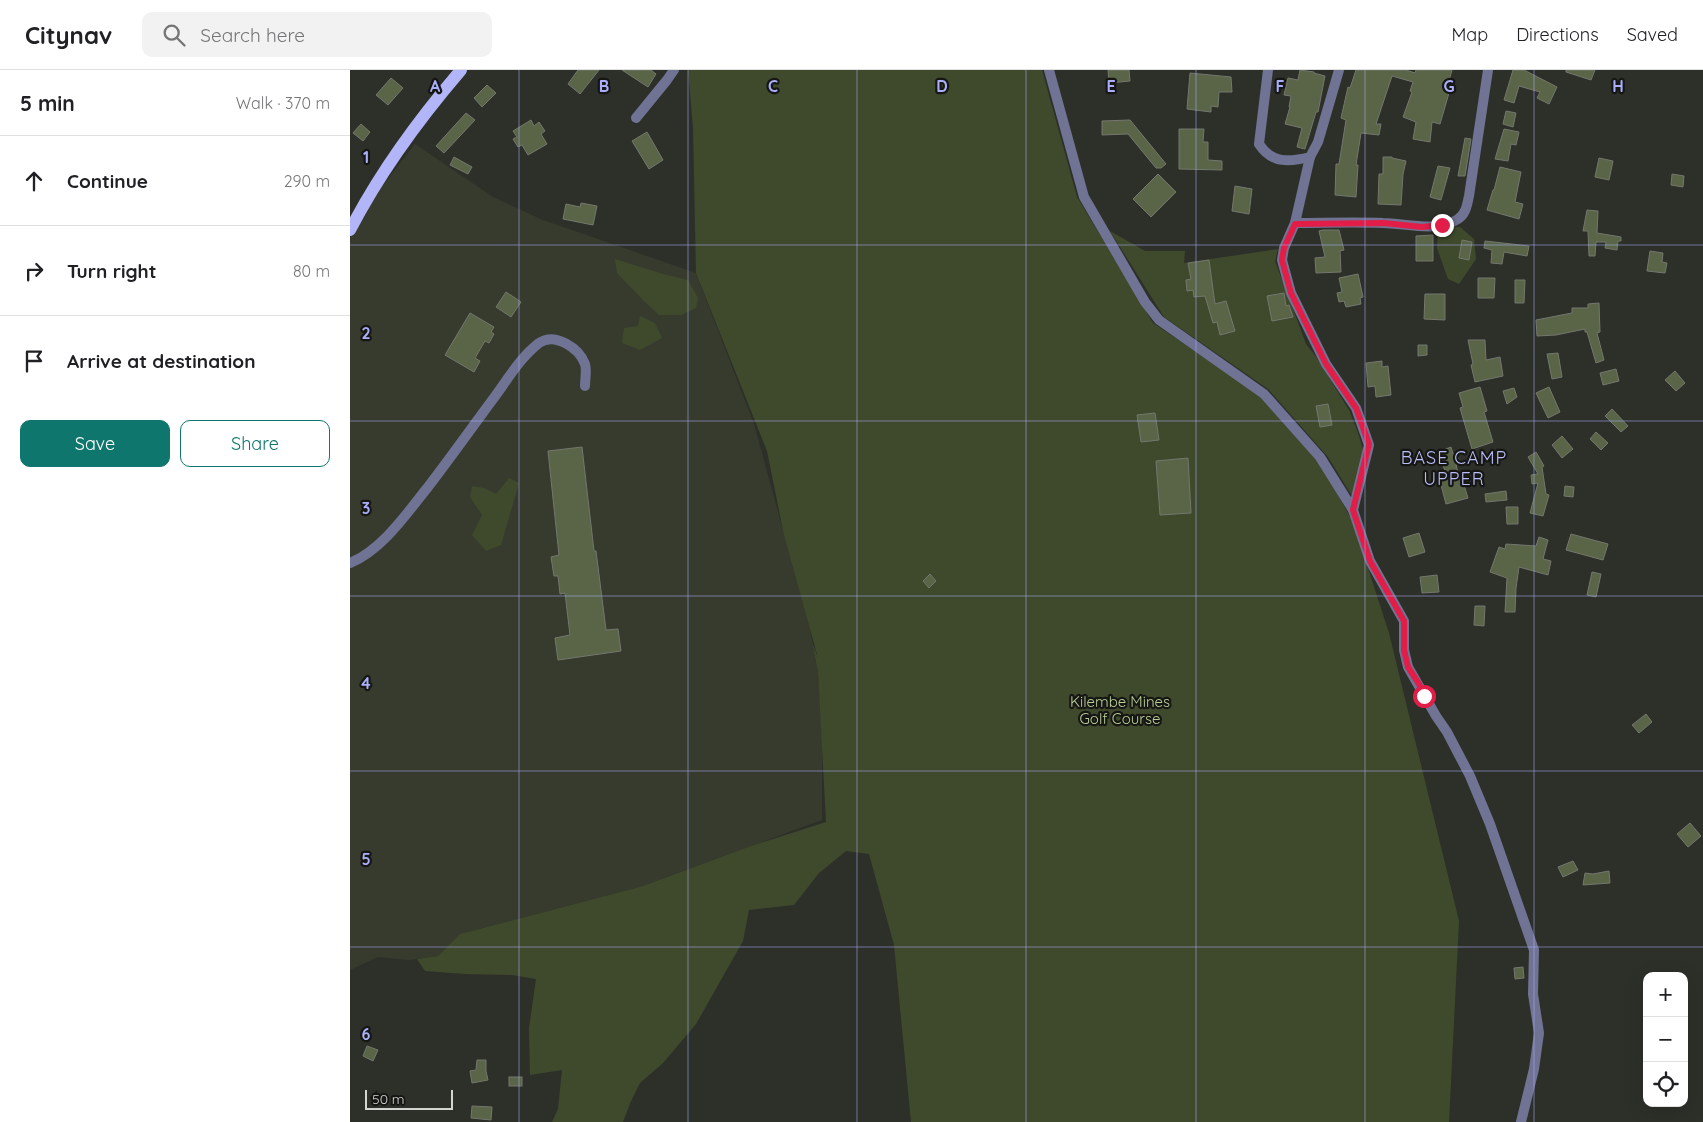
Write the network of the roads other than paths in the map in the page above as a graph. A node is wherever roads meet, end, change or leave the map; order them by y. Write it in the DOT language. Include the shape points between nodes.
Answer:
graph roads {
  1 [pos="461,70"];
  2 [pos="674,70"];
  3 [pos="1049,70"];
  4 [pos="1268,70"];
  5 [pos="1340,70"];
  6 [pos="1488,70"];
  7 [pos="636,118"];
  8 [pos="1310,157"];
  9 [pos="1295,224"];
  10 [pos="350,230"];
  11 [pos="585,386"];
  12 [pos="1353,510"];
  13 [pos="350,563"];
  14 [pos="1521,1122"];
  1 -- 10 [label="main road" via="417,123 362,206"];
  2 -- 7 [label="street"];
  3 -- 12 [label="street" via="1084,197 1145,302 1159,320 1264,394 1320,457"];
  4 -- 8 [label="street" via="1259,144 1265,153 1279,159 1291,162"];
  5 -- 8 [label="street" via="1318,142"];
  6 -- 9 [label="street" via="1469,196 1466,209 1458,219 1422,227 1384,223"];
  8 -- 9 [label="street"];
  9 -- 12 [label="street" via="1282,260 1291,293 1326,364 1356,408 1369,444"];
  11 -- 13 [label="street" via="586,368 578,352 550,338 541,342 517,366 398,526 370,551"];
  12 -- 14 [label="street" via="1370,561 1404,621 1404,650 1408,667 1470,776 1534,950 1533,994 1538,1033 1534,1069"];
}
